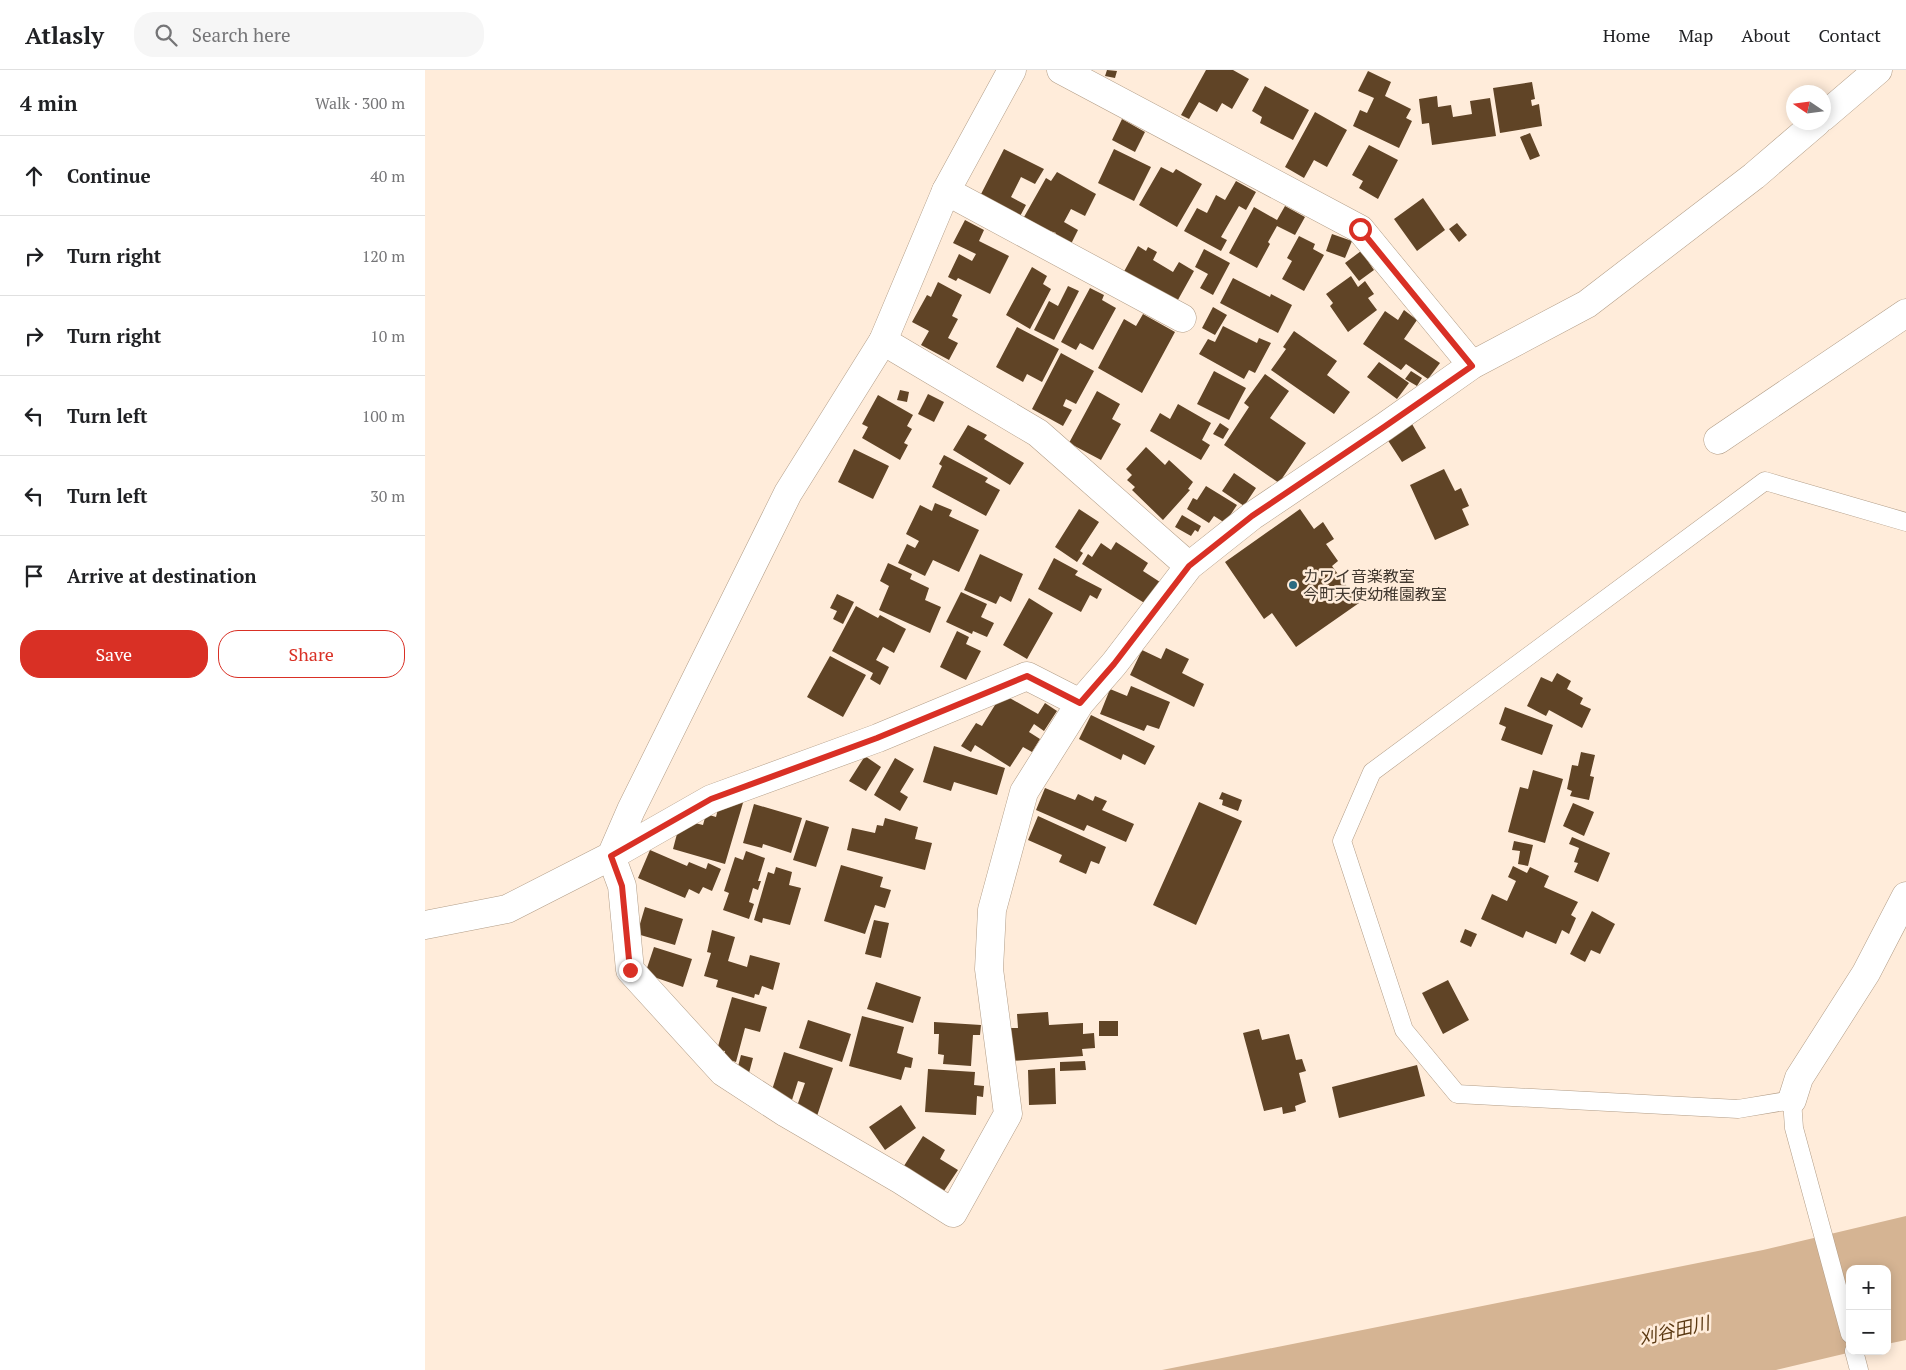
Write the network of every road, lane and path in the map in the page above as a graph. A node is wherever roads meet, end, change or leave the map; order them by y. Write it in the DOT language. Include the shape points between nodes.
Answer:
graph roads {
  1 [pos="1012,70"];
  2 [pos="1061,70"];
  3 [pos="1879,70"];
  4 [pos="1831,110"];
  5 [pos="1808,130"];
  6 [pos="946,191"];
  7 [pos="1906,313"];
  8 [pos="1182,318"];
  9 [pos="883,341"];
  10 [pos="1472,366"];
  11 [pos="1718,440"];
  12 [pos="1906,522"];
  13 [pos="1189,566"];
  14 [pos="1080,703"];
  15 [pos="611,856"];
  16 [pos="1906,896"];
  17 [pos="425,925"];
  18 [pos="1792,1100"];
  19 [pos="1846,1319"];
  20 [pos="1855,1355"];
  21 [pos="1859,1370"];
  1 -- 6 [label="street"];
  2 -- 10 [label="street" via="1360,229"];
  3 -- 4 [label="street"];
  5 -- 10 [label="street" via="1754,176 1587,304"];
  6 -- 8 [label="street"];
  6 -- 9 [label="street"];
  7 -- 11 [label="street"];
  9 -- 13 [label="street" via="1038,433"];
  9 -- 15 [label="street" via="788,493"];
  10 -- 13 [label="street" via="1252,516"];
  12 -- 18 [label="lane" via="1765,481 1372,772 1343,841 1404,1030 1457,1094 1738,1109"];
  13 -- 14 [label="street"];
  14 -- 15 [label="street" via="1027,676 877,738 711,799"];
  14 -- 15 [label="street" via="1024,792 992,910 989,969 1008,1114 953,1213 723,1072 630,970 622,886"];
  15 -- 17 [label="street" via="507,909"];
  16 -- 18 [label="street" via="1866,972 1799,1078"];
  18 -- 19 [label="lane" via="1794,1128"];
  20 -- 21 [label="lane"];
}
